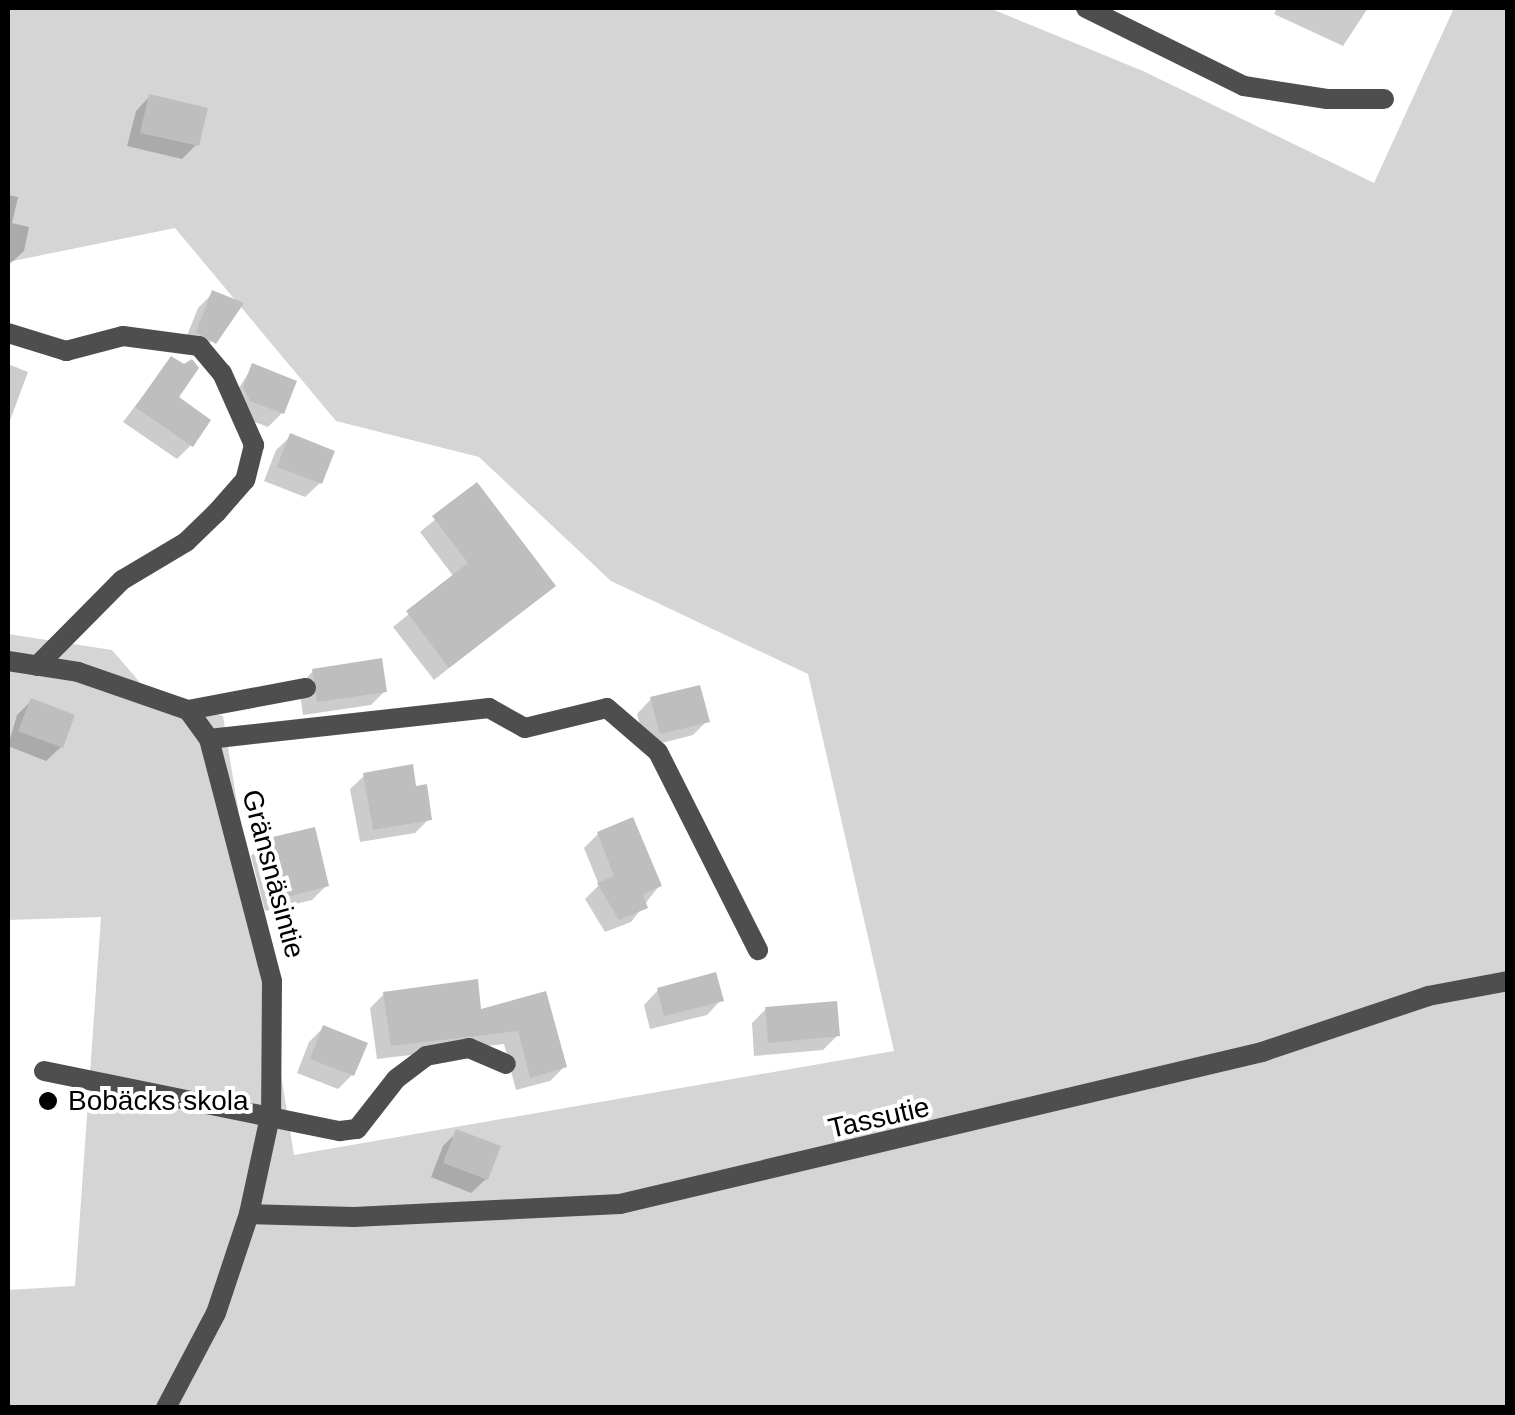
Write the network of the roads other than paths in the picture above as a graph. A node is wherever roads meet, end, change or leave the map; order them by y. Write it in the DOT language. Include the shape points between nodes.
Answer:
graph roads {
  1 [pos="1086,8"];
  2 [pos="1384,99"];
  3 [pos="8,333"];
  4 [pos="8,661"];
  5 [pos="37,666"];
  6 [pos="306,688"];
  7 [pos="188,710"];
  8 [pos="209,739"];
  9 [pos="758,950"];
  10 [pos="1508,981"];
  11 [pos="506,1064"];
  12 [pos="44,1071"];
  13 [pos="271,1112"];
  14 [pos="249,1214"];
  15 [pos="166,1408"];
  1 -- 2 [label="street" via="1244,86 1327,99"];
  3 -- 5 [label="street" via="66,351 123,336 199,346 222,373 254,445 244,480 218,512 186,542 122,580"];
  4 -- 5 [label="street"];
  5 -- 7 [label="street" via="78,672"];
  6 -- 7 [label="street"];
  7 -- 8 [label="street, Gränsnäsintie"];
  8 -- 9 [label="street" via="488,708 525,728 608,708 658,752"];
  8 -- 13 [label="street, Gränsnäsintie" via="272,982"];
  10 -- 14 [label="street, Tassutie" via="1428,996 1262,1052 620,1204 354,1217"];
  11 -- 13 [label="street" via="469,1048 426,1056 396,1078 358,1129 340,1131"];
  12 -- 13 [label="street"];
  13 -- 14 [label="street, Gränsnäsintie"];
  14 -- 15 [label="street, Gränsnäsintie" via="216,1313"];
}
